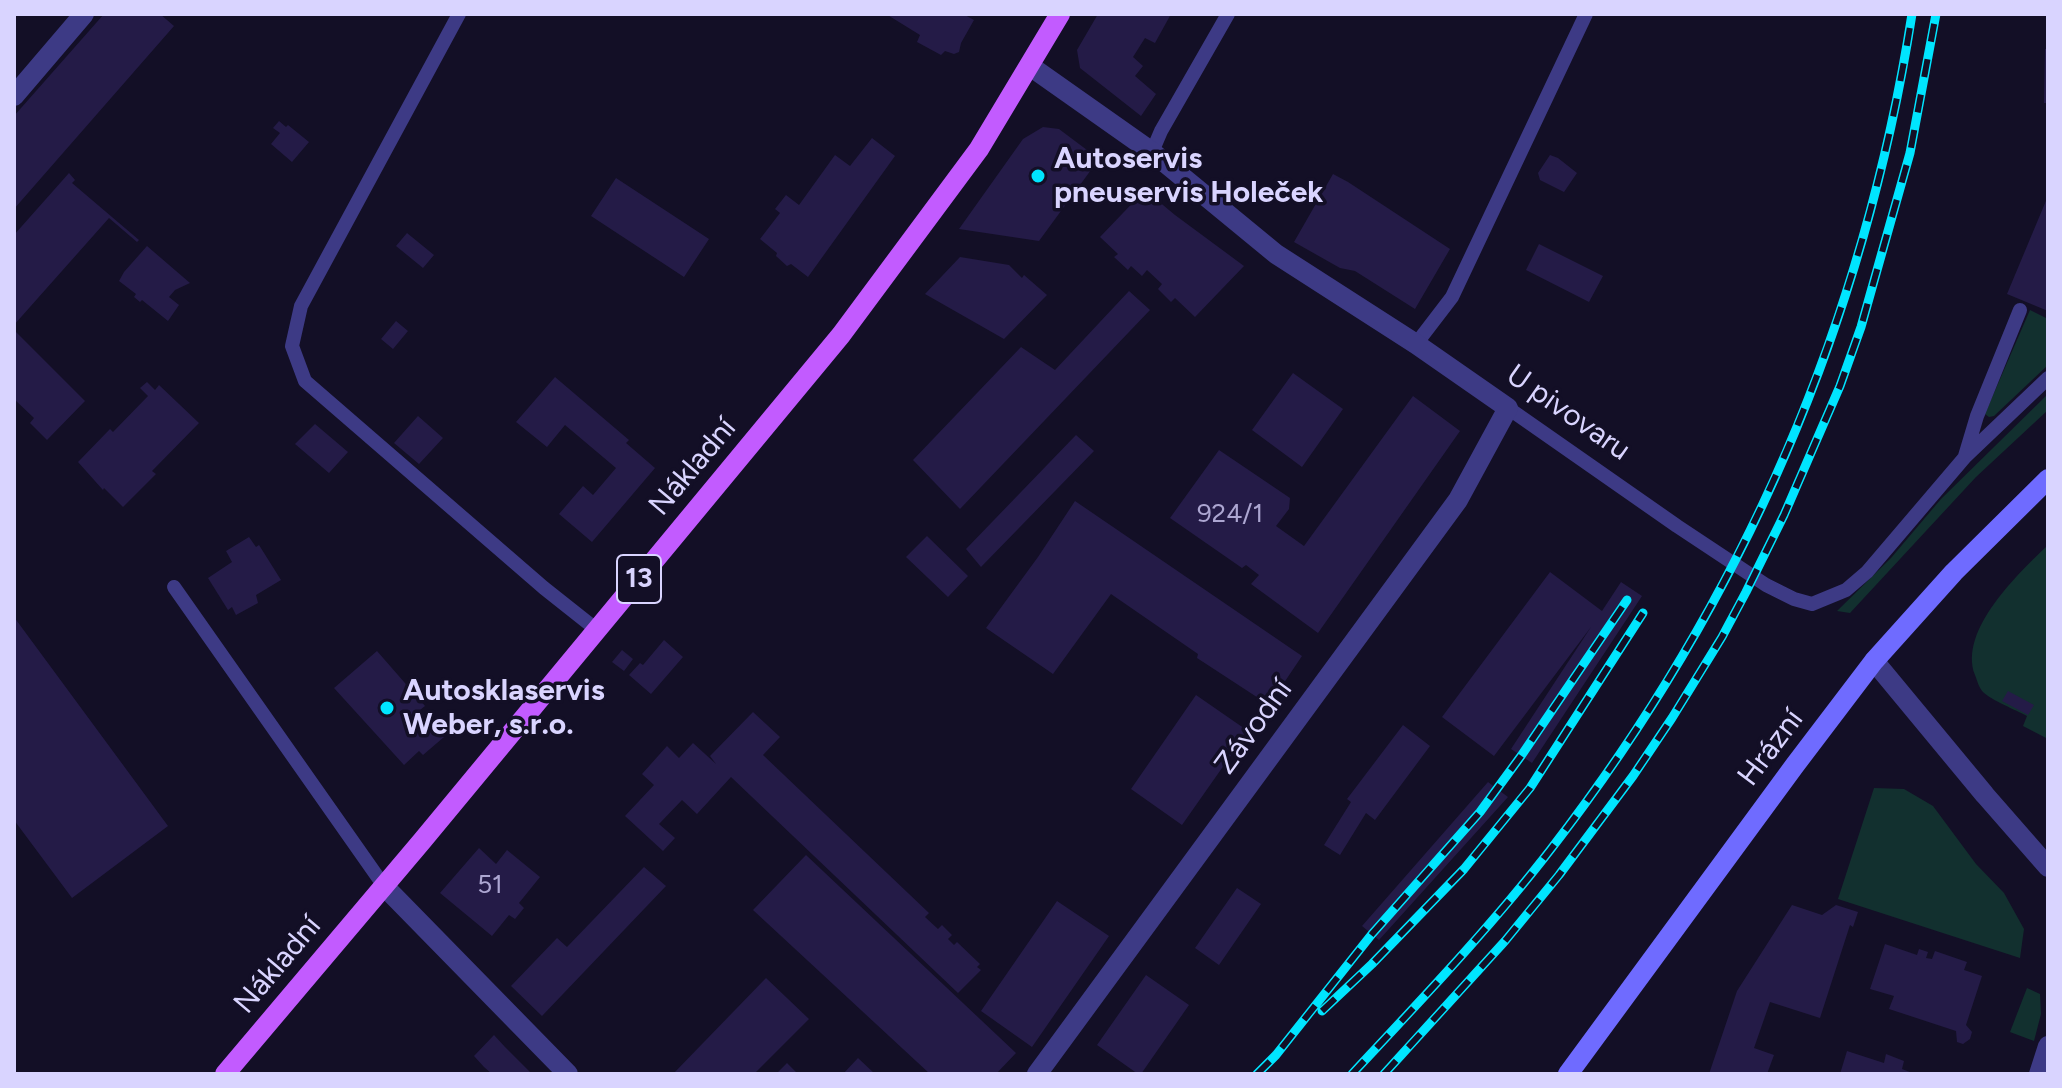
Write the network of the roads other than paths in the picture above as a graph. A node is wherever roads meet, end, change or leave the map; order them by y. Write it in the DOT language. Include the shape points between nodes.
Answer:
graph roads {
  1 [pos="84,14"];
  2 [pos="459,14"];
  3 [pos="1060,14"];
  4 [pos="1228,14"];
  5 [pos="1586,14"];
  6 [pos="1030,66"];
  7 [pos="14,96"];
  8 [pos="1152,152"];
  9 [pos="2020,310"];
  10 [pos="1416,344"];
  11 [pos="2048,378"];
  12 [pos="1508,408"];
  13 [pos="1965,457"];
  14 [pos="2048,479"];
  15 [pos="174,587"];
  16 [pos="597,630"];
  17 [pos="1874,661"];
  18 [pos="2048,867"];
  19 [pos="384,886"];
  20 [pos="2048,1046"];
  21 [pos="225,1074"];
  22 [pos="568,1074"];
  23 [pos="1037,1074"];
  24 [pos="1568,1074"];
  25 [pos="2039,1074"];
  1 -- 7 [label="street"];
  2 -- 16 [label="lane" via="301,306 292,346 305,381"];
  3 -- 6 [label="main road, 13"];
  4 -- 8 [label="lane"];
  5 -- 10 [label="lane" via="1452,297"];
  6 -- 8 [label="street, U pivovaru"];
  6 -- 16 [label="main road, Nákladní / 13" via="979,149 841,335"];
  8 -- 10 [label="street, U pivovaru" via="1276,254"];
  9 -- 13 [label="lane"];
  10 -- 12 [label="street, U pivovaru"];
  11 -- 13 [label="lane, U pivovaru"];
  12 -- 13 [label="lane, U pivovaru" via="1766,585 1812,604 1846,590 1867,572"];
  12 -- 23 [label="street, Závodní" via="1458,500"];
  14 -- 17 [label="main road, Hrázní"];
  15 -- 19 [label="lane"];
  16 -- 19 [label="main road, Nákladní / 13"];
  17 -- 18 [label="street"];
  17 -- 24 [label="main road, Hrázní"];
  19 -- 21 [label="main road, Nákladní / 13"];
  19 -- 22 [label="street"];
  20 -- 25 [label="street"];
}
